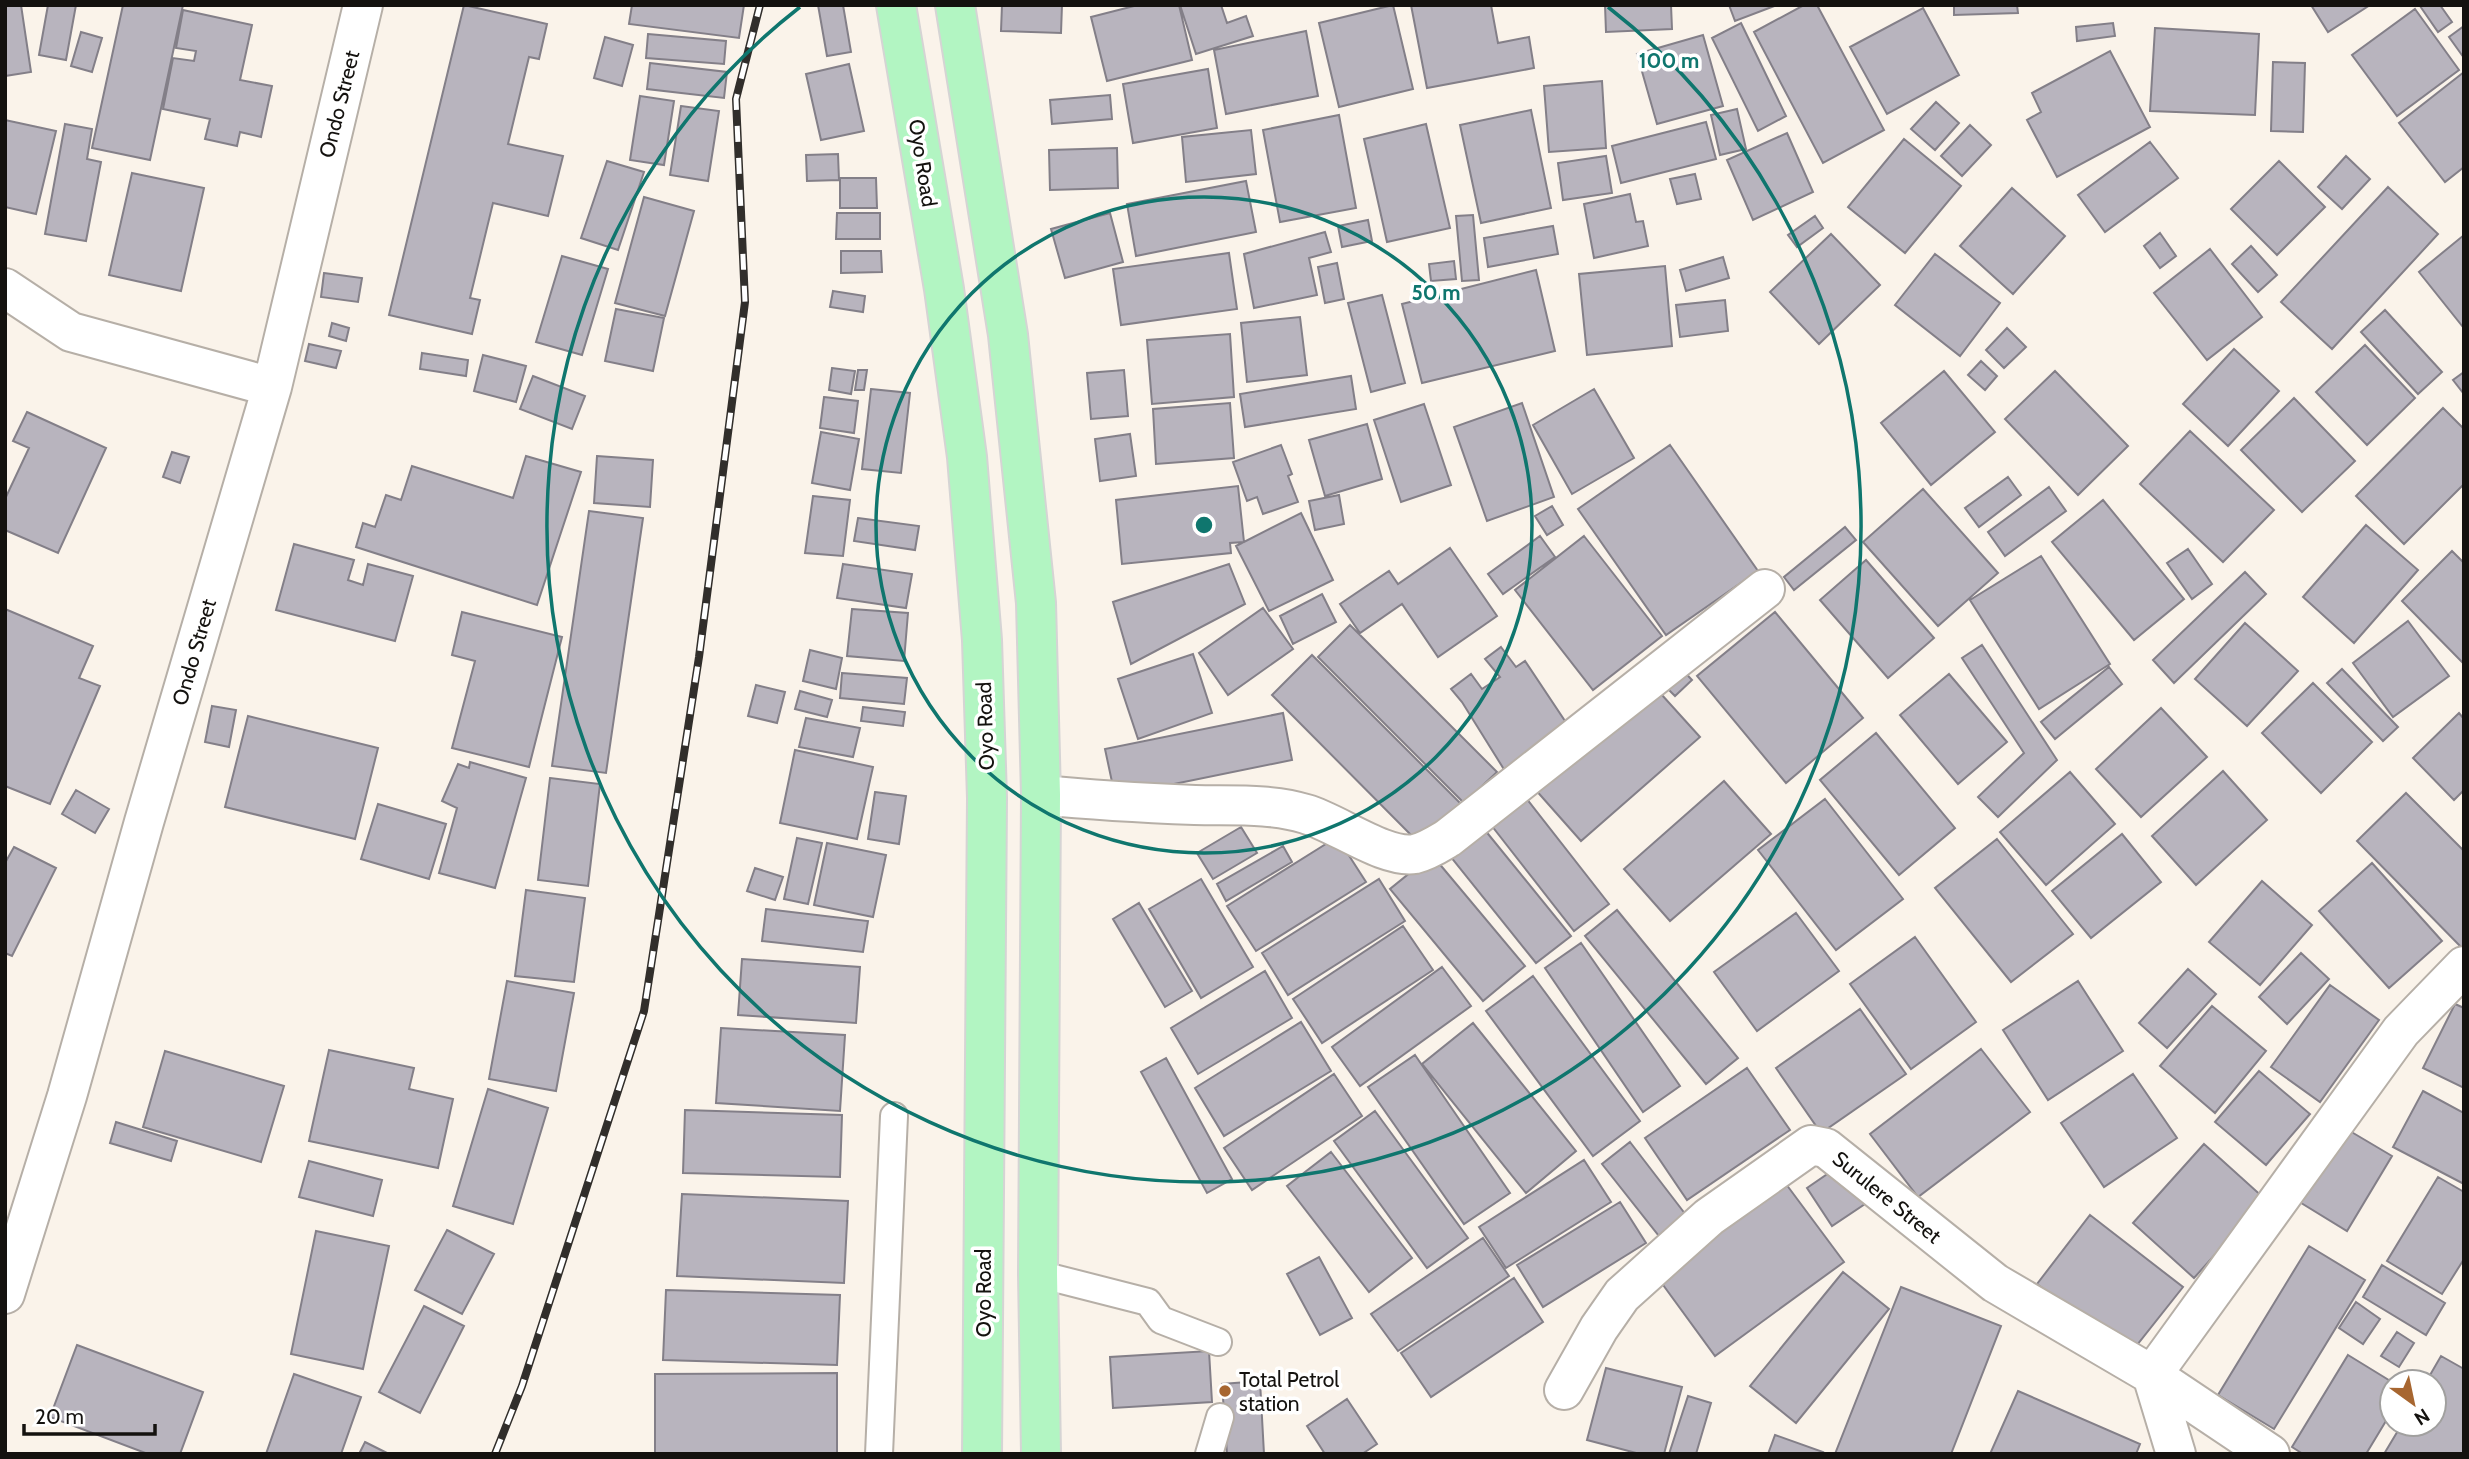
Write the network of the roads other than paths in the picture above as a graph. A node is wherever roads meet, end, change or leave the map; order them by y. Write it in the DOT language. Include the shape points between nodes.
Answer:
graph roads {
  1 [pos="363,5"];
  2 [pos="896,5"];
  3 [pos="954,5"];
  4 [pos="5,288"];
  5 [pos="272,387"];
  6 [pos="1765,589"];
  7 [pos="1041,796"];
  8 [pos="2464,966"];
  9 [pos="894,1116"];
  10 [pos="1038,1274"];
  11 [pos="5,1294"];
  12 [pos="1218,1342"];
  13 [pos="2152,1375"];
  14 [pos="1564,1390"];
  15 [pos="1220,1417"];
  16 [pos="879,1454"];
  17 [pos="982,1454"];
  18 [pos="1041,1454"];
  19 [pos="1209,1454"];
  20 [pos="2176,1454"];
  21 [pos="2270,1454"];
  1 -- 5 [label="street, Ondo Street"];
  2 -- 17 [label="main road, Oyo Road" via="965,444 982,640 987,798"];
  3 -- 7 [label="main road" via="1010,348 1037,603"];
  4 -- 5 [label="street" via="71,332"];
  5 -- 11 [label="street, Ondo Street" via="67,1096"];
  6 -- 7 [label="street" via="1448,838 1414,854 1395,853 1304,813 1266,807"];
  7 -- 10 [label="main road"];
  8 -- 13 [label="street" via="2401,1031"];
  9 -- 16 [label="lane"];
  10 -- 12 [label="lane" via="1148,1302 1161,1320"];
  10 -- 18 [label="main road"];
  13 -- 14 [label="street, Surulere Street" via="1995,1283 1826,1148 1811,1145 1709,1217 1622,1295"];
  13 -- 20 [label="street"];
  13 -- 21 [label="street, Surulere Street"];
  15 -- 19 [label="lane"];
}
